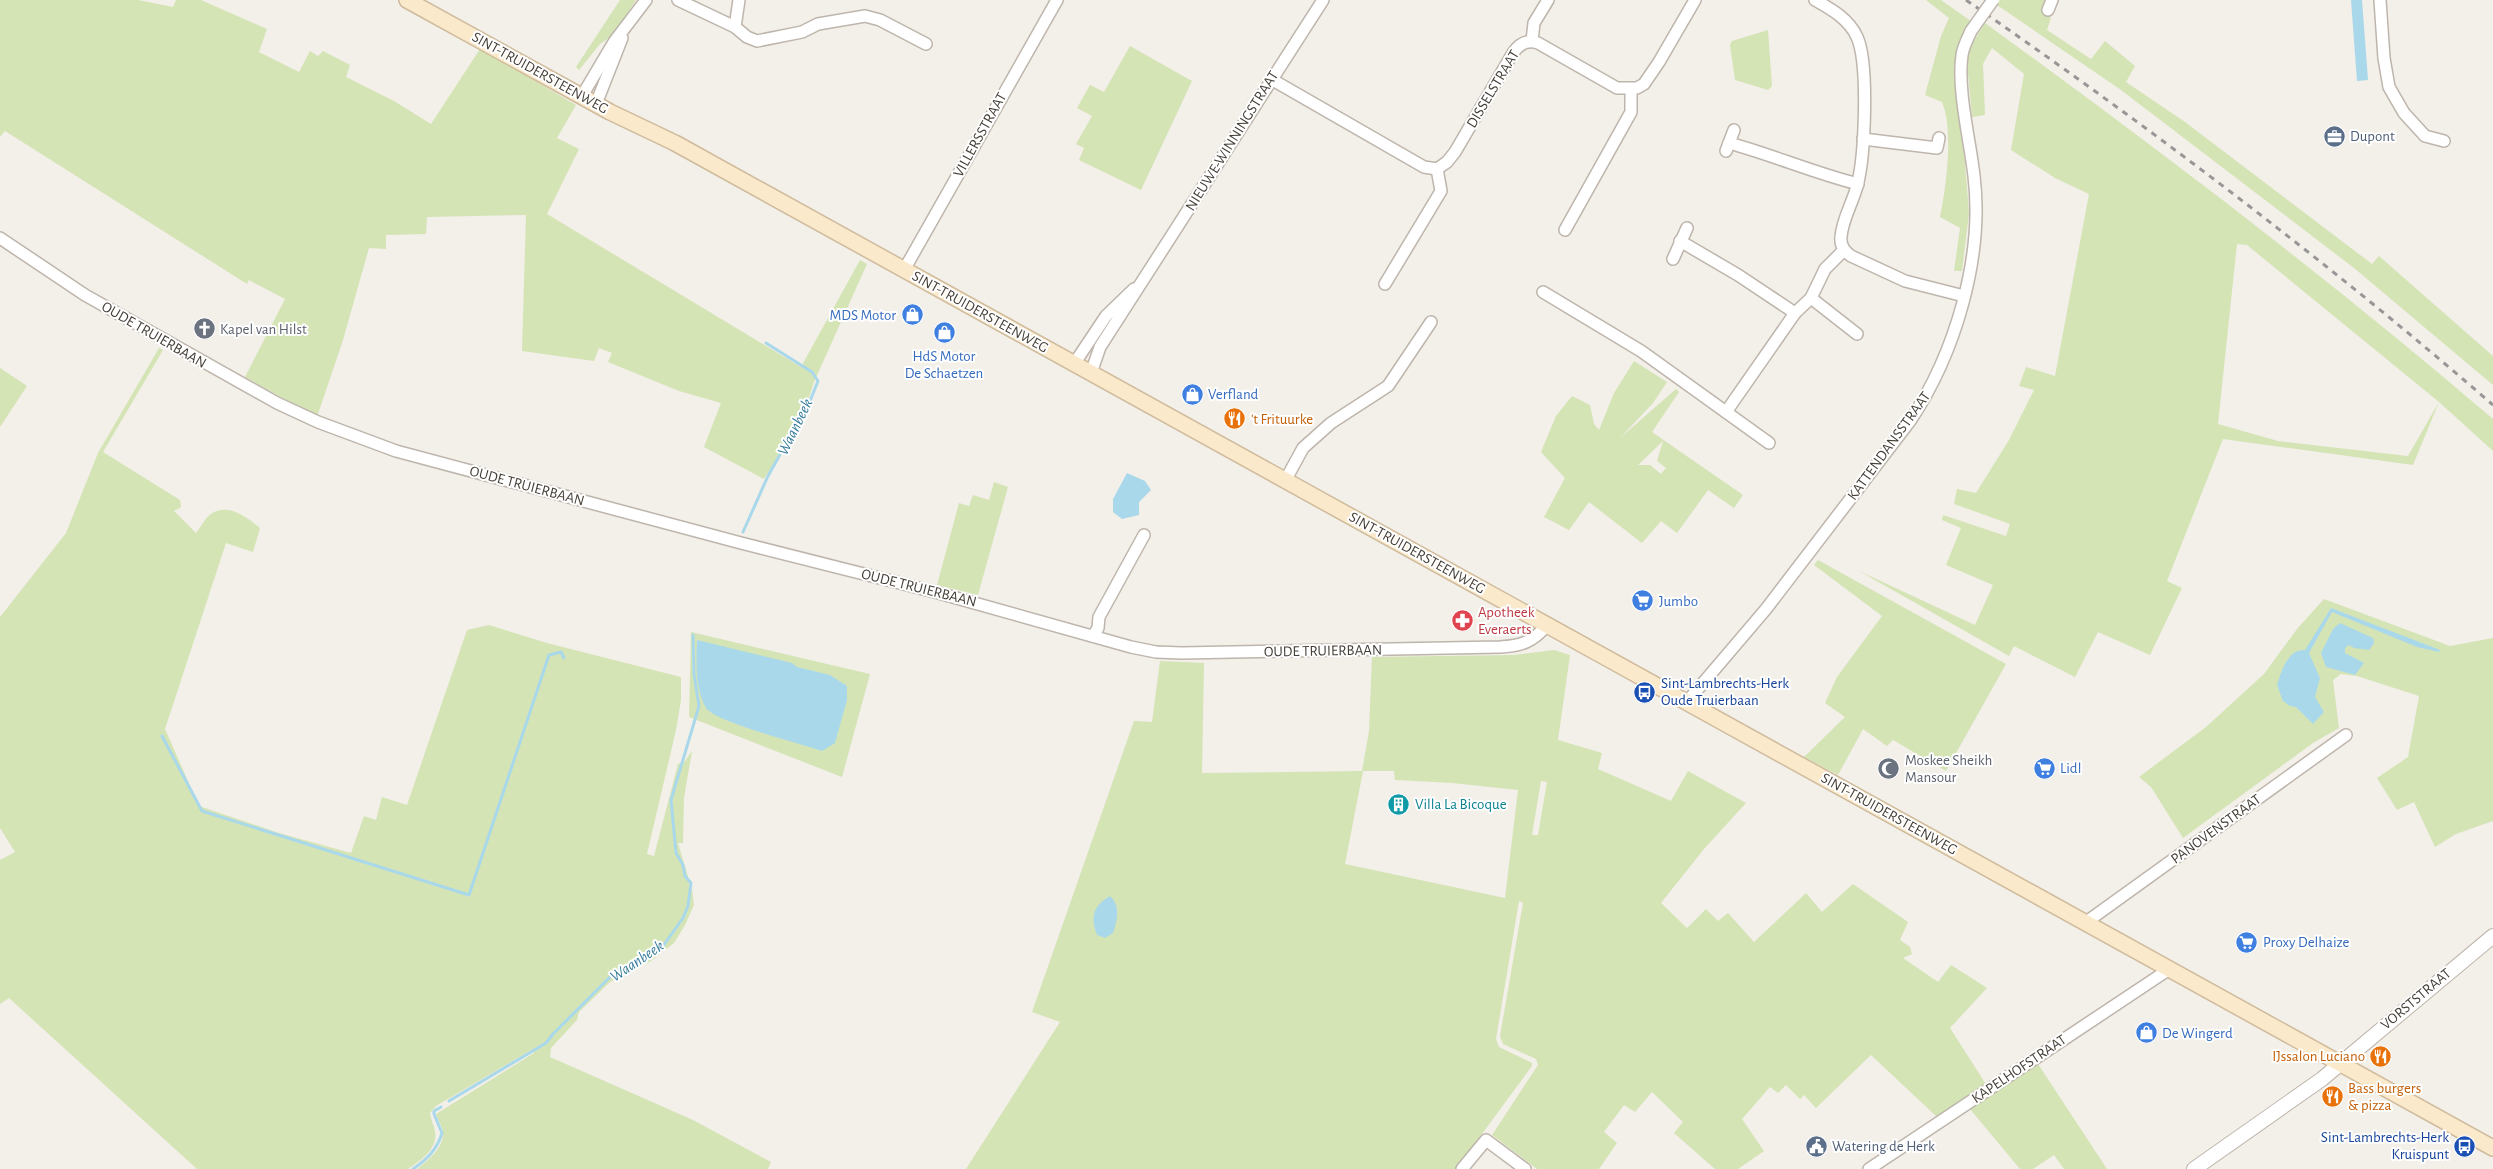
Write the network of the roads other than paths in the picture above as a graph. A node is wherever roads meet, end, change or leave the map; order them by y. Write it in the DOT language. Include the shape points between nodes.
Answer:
graph roads {
  1 [pos="407,0"];
  2 [pos="423,0"];
  3 [pos="646,0"];
  4 [pos="678,0"];
  5 [pos="739,0"];
  6 [pos="1057,0"];
  7 [pos="1323,0"];
  8 [pos="1548,0"];
  9 [pos="1695,0"];
  10 [pos="1815,0"];
  11 [pos="1993,0"];
  12 [pos="2380,0"];
  13 [pos="627,25"];
  14 [pos="735,27"];
  15 [pos="1532,41"];
  16 [pos="926,44"];
  17 [pos="1271,79"];
  18 [pos="1631,90"];
  19 [pos="584,92"];
  20 [pos="598,99"];
  21 [pos="1734,130"];
  22 [pos="1939,138"];
  23 [pos="1863,139"];
  24 [pos="2444,141"];
  25 [pos="1437,169"];
  26 [pos="1858,184"];
  27 [pos="1687,228"];
  28 [pos="1565,230"];
  29 [pos="0,238"];
  30 [pos="1680,241"];
  31 [pos="1844,250"];
  32 [pos="1673,259"];
  33 [pos="904,270"];
  34 [pos="1140,283"];
  35 [pos="1385,284"];
  36 [pos="1543,292"];
  37 [pos="1964,296"];
  38 [pos="1811,298"];
  39 [pos="1795,313"];
  40 [pos="1431,322"];
  41 [pos="1857,334"];
  42 [pos="1074,364"];
  43 [pos="1090,373"];
  44 [pos="1726,412"];
  45 [pos="1769,443"];
  46 [pos="1285,481"];
  47 [pos="1144,536"];
  48 [pos="1546,625"];
  49 [pos="1093,636"];
  50 [pos="1686,703"];
  51 [pos="2346,735"];
  52 [pos="2086,923"];
  53 [pos="2493,936"];
  54 [pos="2168,970"];
  55 [pos="2340,1064"];
  56 [pos="2493,1148"];
  57 [pos="1462,1169"];
  58 [pos="1525,1169"];
  59 [pos="1870,1169"];
  60 [pos="2194,1169"];
  1 -- 19 [label="main road, SINT-TRUIDERSTEENWEG"];
  2 -- 19 [label="main road, SINT-TRUIDERSTEENWEG"];
  3 -- 13 [label="street"];
  4 -- 14 [label="street"];
  5 -- 14 [label="street"];
  6 -- 33 [label="street, VILLERSSTRAAT"];
  7 -- 17 [label="street, NIEUWE-WINNINGSTRAAT"];
  8 -- 15 [label="street" via="1534,23"];
  9 -- 18 [label="street" via="1644,84"];
  10 -- 23 [label="street" via="1849,24 1863,53"];
  11 -- 37 [label="street, KATTENDANSSTRAAT, bridge" via="1971,31 1962,53 1961,73 1975,177 1976,239"];
  12 -- 24 [label="street" via="2389,87 2404,113 2425,136"];
  13 -- 19 [label="street"];
  13 -- 20 [label="street"];
  14 -- 16 [label="street" via="757,41 802,32 818,24 865,16 880,20"];
  15 -- 18 [label="street, DISSELSTRAAT" via="1617,88"];
  15 -- 25 [label="street, DISSELSTRAAT" via="1517,48 1455,152"];
  17 -- 25 [label="street" via="1424,167"];
  17 -- 34 [label="street, NIEUWE-WINNINGSTRAAT"];
  18 -- 28 [label="street" via="1631,112"];
  19 -- 20 [label="main road, SINT-TRUIDERSTEENWEG"];
  20 -- 33 [label="main road, SINT-TRUIDERSTEENWEG"];
  21 -- 26 [label="street" via="1728,147 1753,150 1822,175"];
  22 -- 23 [label="street" via="1937,148"];
  23 -- 26 [label="street"];
  25 -- 35 [label="street" via="1441,191"];
  26 -- 31 [label="street" via="1840,237"];
  27 -- 30 [label="street"];
  29 -- 49 [label="street, OUDE TRUIERBAAN" via="85,296 277,404 387,448"];
  30 -- 32 [label="street"];
  30 -- 39 [label="street"];
  31 -- 37 [label="street" via="1850,256 1905,281"];
  31 -- 38 [label="street" via="1825,269"];
  33 -- 42 [label="main road, SINT-TRUIDERSTEENWEG"];
  34 -- 42 [label="street, NIEUWE-WINNINGSTRAAT" via="1106,316"];
  34 -- 43 [label="street, NIEUWE-WINNINGSTRAAT" via="1100,347"];
  36 -- 44 [label="street" via="1641,351"];
  37 -- 50 [label="street, KATTENDANSSTRAAT" via="1929,393 1910,421 1766,610"];
  38 -- 39 [label="street"];
  38 -- 41 [label="street"];
  39 -- 44 [label="street"];
  40 -- 46 [label="street" via="1388,386 1331,423 1303,448"];
  42 -- 43 [label="main road, SINT-TRUIDERSTEENWEG"];
  43 -- 46 [label="main road, SINT-TRUIDERSTEENWEG"];
  44 -- 45 [label="street"];
  46 -- 48 [label="main road, SINT-TRUIDERSTEENWEG"];
  47 -- 49 [label="street" via="1099,617"];
  48 -- 49 [label="street, OUDE TRUIERBAAN" via="1531,641 1519,646 1426,649 1173,653 1131,647"];
  48 -- 50 [label="main road, SINT-TRUIDERSTEENWEG"];
  50 -- 52 [label="main road, SINT-TRUIDERSTEENWEG"];
  51 -- 52 [label="street, PANOVENSTRAAT"];
  52 -- 54 [label="main road, SINT-TRUIDERSTEENWEG"];
  53 -- 55 [label="street, VORSTSTRAAT"];
  54 -- 55 [label="main road, SINT-TRUIDERSTEENWEG"];
  54 -- 59 [label="street, KAPELHOFSTRAAT"];
  55 -- 56 [label="main road, SINT-TRUIDERSTEENWEG"];
  55 -- 60 [label="street, VORSTSTRAAT"];
  57 -- 58 [label="street" via="1486,1140"];
}
